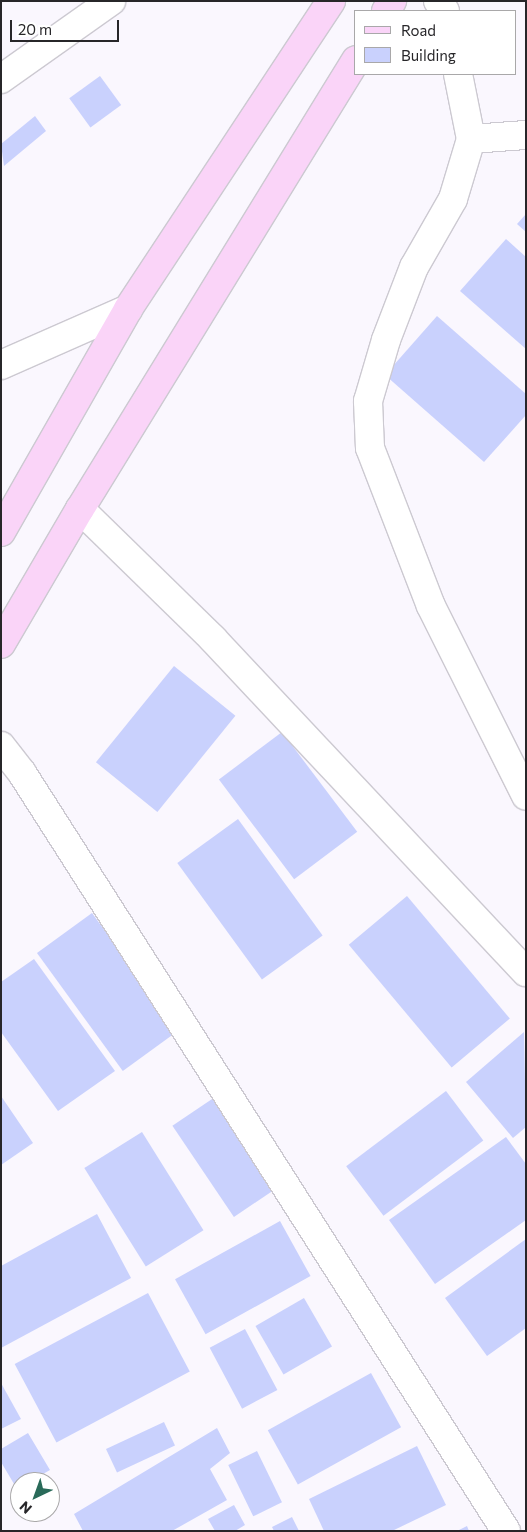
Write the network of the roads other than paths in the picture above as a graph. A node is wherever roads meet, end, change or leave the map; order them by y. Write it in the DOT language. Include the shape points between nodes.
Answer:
graph roads {
  1 [pos="111,1"];
  2 [pos="331,1"];
  3 [pos="354,63"];
  4 [pos="458,75"];
  5 [pos="1,79"];
  6 [pos="526,135"];
  7 [pos="471,139"];
  8 [pos="128,309"];
  9 [pos="1,365"];
  10 [pos="80,509"];
  11 [pos="1,532"];
  12 [pos="1,644"];
  13 [pos="1,746"];
  14 [pos="526,796"];
  15 [pos="526,972"];
  16 [pos="506,1531"];
  1 -- 5 [label="street"];
  2 -- 8 [label="main road"];
  3 -- 10 [label="main road"];
  4 -- 7 [label="street"];
  6 -- 7 [label="street"];
  7 -- 14 [label="street" via="454,199 414,267 386,340 368,401 370,448 431,606"];
  8 -- 9 [label="street"];
  8 -- 11 [label="main road"];
  10 -- 12 [label="main road"];
  10 -- 15 [label="street" via="213,639"];
  13 -- 16 [label="street" via="28,781"];
}
